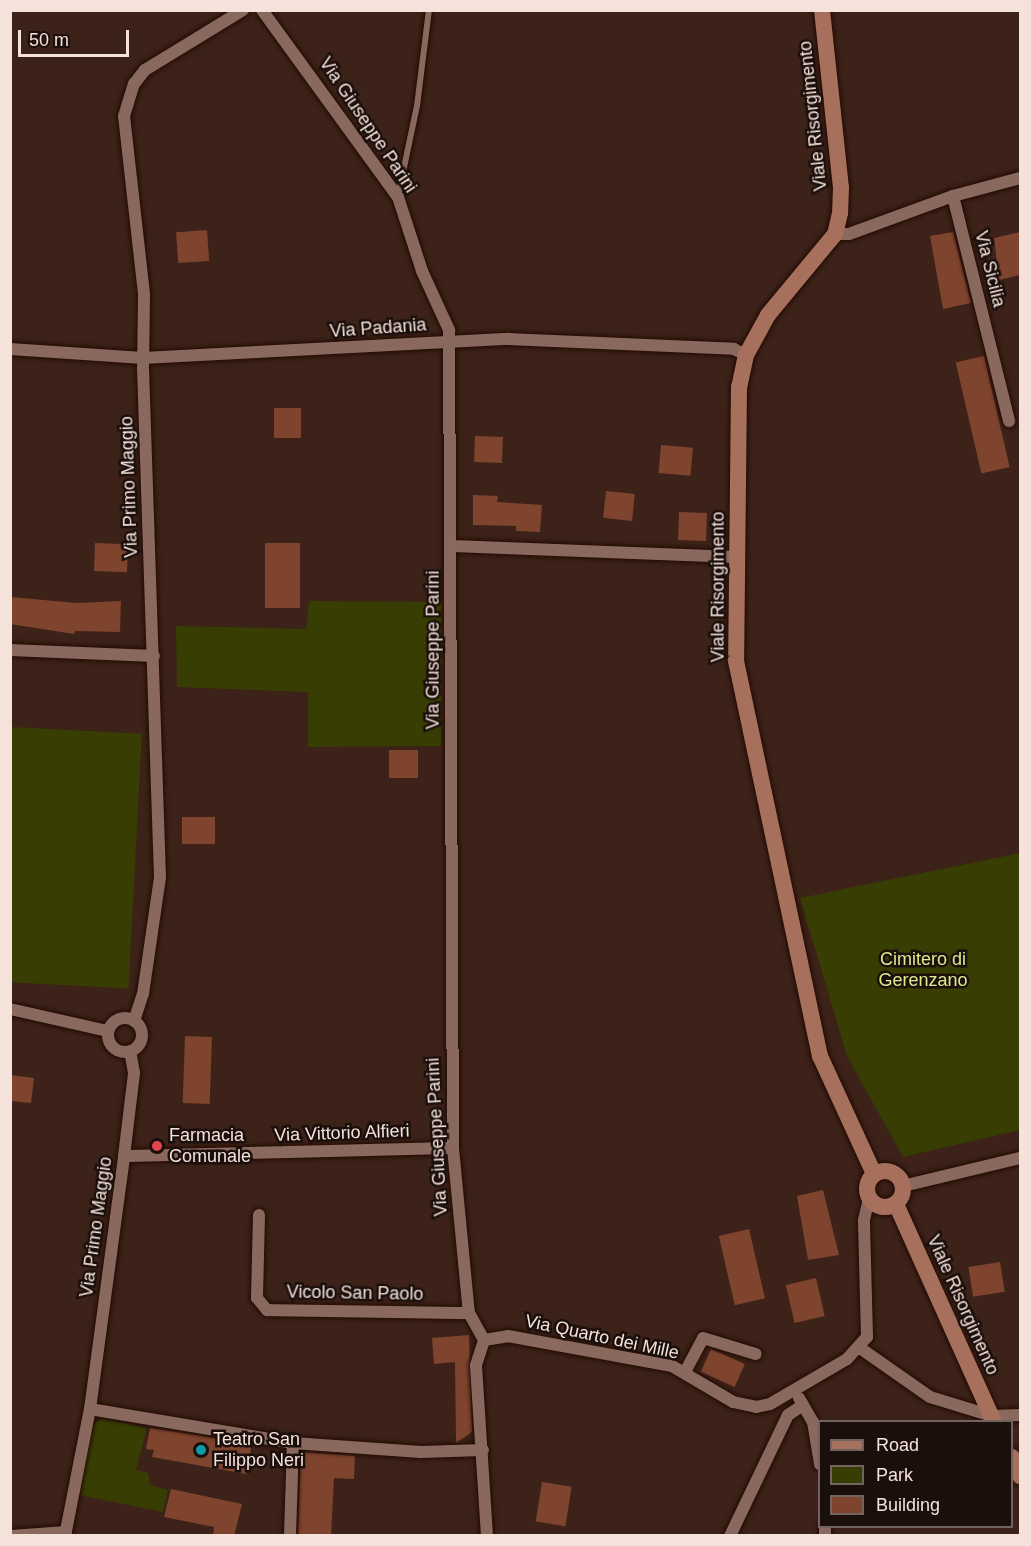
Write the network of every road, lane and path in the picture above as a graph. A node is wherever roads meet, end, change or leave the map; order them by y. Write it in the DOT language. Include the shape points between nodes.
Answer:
graph roads {
  1 [pos="243,10"];
  2 [pos="262,10"];
  3 [pos="429,10"];
  4 [pos="822,10"];
  5 [pos="1020,178"];
  6 [pos="953,196"];
  7 [pos="398,197"];
  8 [pos="835,234"];
  9 [pos="450,341"];
  10 [pos="10,349"];
  11 [pos="746,356"];
  12 [pos="143,358"];
  13 [pos="1009,421"];
  14 [pos="452,546"];
  15 [pos="737,557"];
  16 [pos="10,650"];
  17 [pos="154,656"];
  18 [pos="10,1009"];
  19 [pos="134,1021"];
  20 [pos="108,1031"];
  21 [pos="130,1051"];
  22 [pos="453,1148"];
  23 [pos="124,1156"];
  24 [pos="1020,1158"];
  25 [pos="874,1174"];
  26 [pos="903,1186"];
  27 [pos="869,1198"];
  28 [pos="896,1204"];
  29 [pos="259,1215"];
  30 [pos="469,1313"];
  31 [pos="484,1340"];
  32 [pos="860,1348"];
  33 [pos="756,1354"];
  34 [pos="685,1372"];
  35 [pos="795,1392"];
  36 [pos="803,1405"];
  37 [pos="90,1409"];
  38 [pos="1020,1415"];
  39 [pos="993,1419"];
  40 [pos="293,1443"];
  41 [pos="483,1450"];
  42 [pos="818,1451"];
  43 [pos="1013,1461"];
  44 [pos="1020,1476"];
  45 [pos="66,1534"];
  46 [pos="11,1536"];
  47 [pos="290,1536"];
  48 [pos="487,1536"];
  49 [pos="730,1536"];
  1 -- 12 [label="street, Via Primo Maggio" via="145,70 129,96 124,135 139,226"];
  2 -- 7 [label="street, Via Giuseppe Parini"];
  3 -- 7 [label="lane" via="419,96"];
  4 -- 8 [label="street, Viale Risorgimento" via="841,187"];
  5 -- 6 [label="street"];
  6 -- 8 [label="street" via="849,234"];
  6 -- 13 [label="street, Via Sicilia"];
  7 -- 9 [label="street, Via Giuseppe Parini" via="422,271 444,313"];
  8 -- 11 [label="street, Viale Risorgimento" via="768,315"];
  9 -- 11 [label="street, Via Padania" via="510,339 734,349"];
  9 -- 12 [label="street, Via Padania"];
  9 -- 14 [label="street, Via Giuseppe Parini"];
  10 -- 12 [label="street, Via Padania"];
  11 -- 15 [label="street, Viale Risorgimento" via="739,387"];
  12 -- 17 [label="street, Via Primo Maggio"];
  14 -- 15 [label="street"];
  14 -- 22 [label="street, Via Giuseppe Parini"];
  15 -- 25 [label="street, Viale Risorgimento" via="735,621 740,682 814,1031 828,1081"];
  16 -- 17 [label="street"];
  17 -- 19 [label="street, Via Primo Maggio" via="160,878 145,983"];
  18 -- 20 [label="street"];
  19 -- 20 [label="street" via="119,1019"];
  19 -- 21 [label="street" via="141,1035 138,1045"];
  20 -- 21 [label="street" via="115,1049"];
  21 -- 23 [label="street, Via Primo Maggio" via="134,1073"];
  22 -- 23 [label="street, Via Vittorio Alfieri"];
  22 -- 30 [label="street, Via Giuseppe Parini"];
  23 -- 37 [label="street, Via Primo Maggio"];
  24 -- 26 [label="street"];
  25 -- 26 [label="street" via="889,1171"];
  25 -- 27 [label="street" via="867,1188"];
  26 -- 28 [label="street"];
  27 -- 28 [label="street" via="878,1206"];
  27 -- 32 [label="street" via="864,1220 868,1324 867,1337"];
  28 -- 39 [label="street, Viale Risorgimento"];
  29 -- 30 [label="street, Vicolo San Paolo" via="257,1298 267,1310"];
  30 -- 31 [label="street, Via Giuseppe Parini"];
  31 -- 34 [label="street, Via Quarto dei Mille" via="508,1336 672,1366"];
  31 -- 41 [label="street" via="476,1365"];
  32 -- 35 [label="street, Via Quarto dei Mille"];
  32 -- 39 [label="street" via="930,1396"];
  33 -- 34 [label="street" via="703,1338"];
  34 -- 35 [label="street, Via Quarto dei Mille" via="747,1406 770,1404"];
  35 -- 36 [label="street"];
  36 -- 42 [label="street" via="817,1438"];
  36 -- 49 [label="street" via="788,1415"];
  37 -- 40 [label="street"];
  37 -- 45 [label="street, Via Primo Maggio"];
  38 -- 39 [label="street"];
  40 -- 41 [label="street" via="421,1452"];
  40 -- 47 [label="street"];
  41 -- 48 [label="street"];
  43 -- 44 [label="street"];
  45 -- 46 [label="street"];
}
